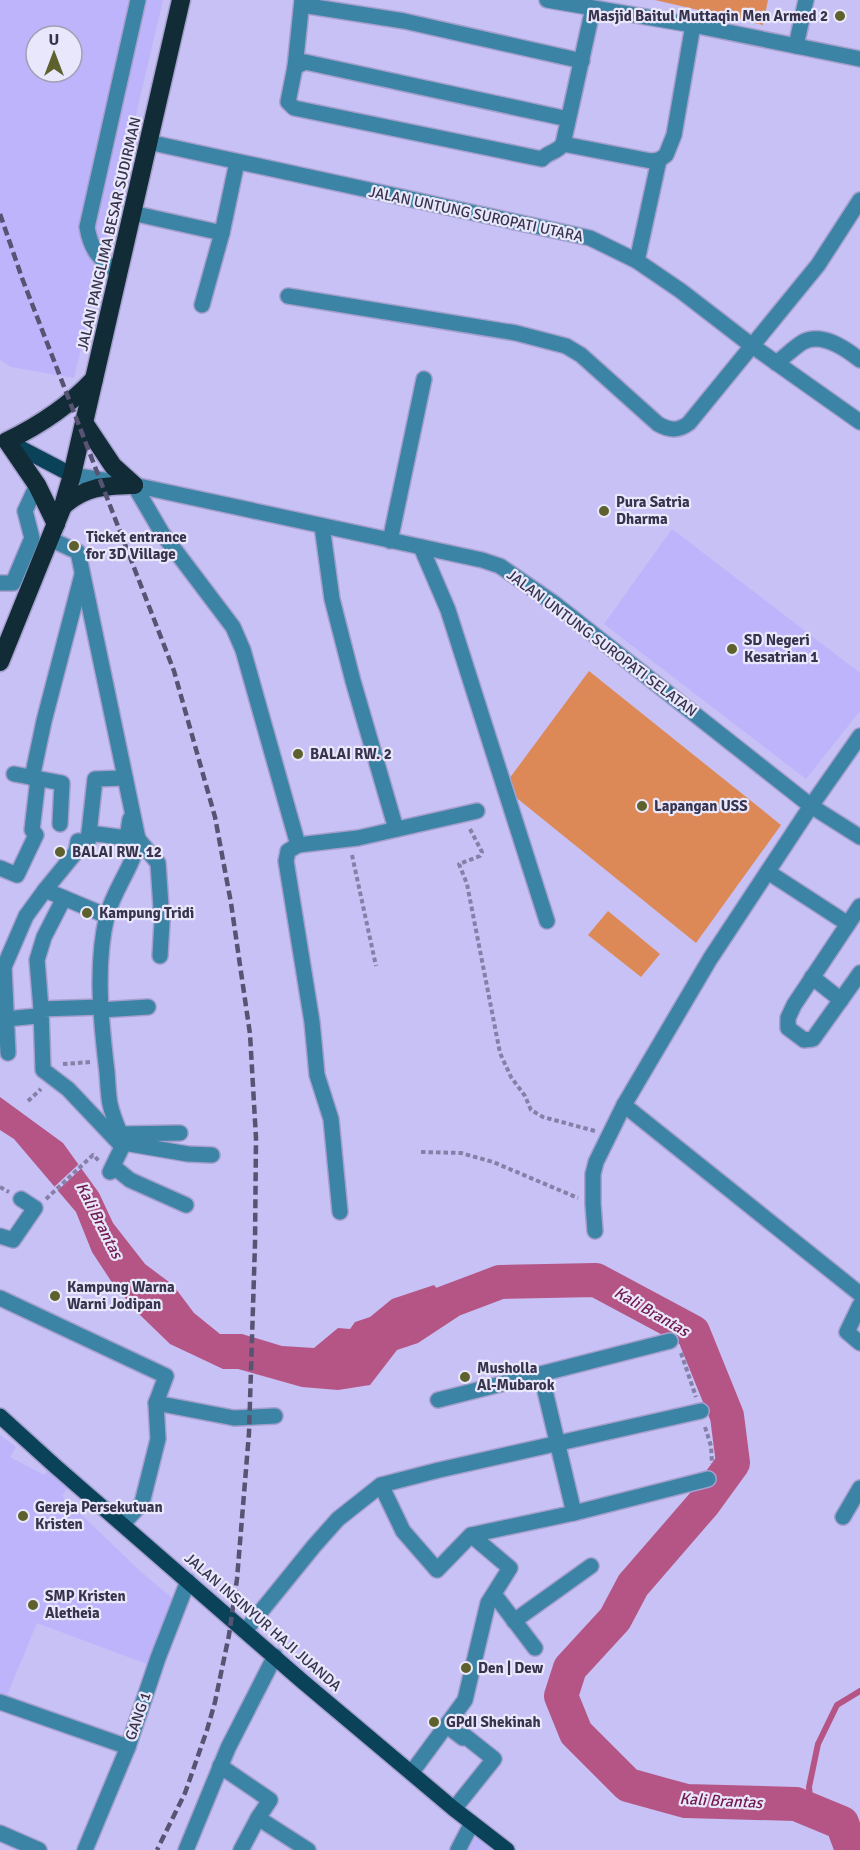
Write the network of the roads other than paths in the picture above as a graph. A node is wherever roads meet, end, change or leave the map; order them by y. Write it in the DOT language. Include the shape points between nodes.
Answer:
graph roads {
  1 [pos="138,0"];
  2 [pos="181,0"];
  3 [pos="547,0"];
  4 [pos="806,0"];
  5 [pos="302,2"];
  6 [pos="593,8"];
  7 [pos="693,25"];
  8 [pos="796,46"];
  9 [pos="860,59"];
  10 [pos="582,61"];
  11 [pos="295,67"];
  12 [pos="568,119"];
  13 [pos="148,142"];
  14 [pos="563,144"];
  15 [pos="659,160"];
  16 [pos="235,170"];
  17 [pos="860,200"];
  18 [pos="132,213"];
  19 [pos="222,233"];
  20 [pos="637,261"];
  21 [pos="118,273"];
  22 [pos="288,296"];
  23 [pos="202,305"];
  24 [pos="751,345"];
  25 [pos="860,360"];
  26 [pos="776,363"];
  27 [pos="96,378"];
  28 [pos="424,379"];
  29 [pos="860,422"];
  30 [pos="85,424"];
  31 [pos="2,444"];
  32 [pos="72,475"];
  33 [pos="37,485"];
  34 [pos="134,485"];
  35 [pos="63,506"];
  36 [pos="322,526"];
  37 [pos="53,532"];
  38 [pos="390,541"];
  39 [pos="421,547"];
  40 [pos="82,572"];
  41 [pos="0,583"];
  42 [pos="0,662"];
  43 [pos="860,736"];
  44 [pos="14,774"];
  45 [pos="35,778"];
  46 [pos="125,778"];
  47 [pos="811,806"];
  48 [pos="132,810"];
  49 [pos="477,811"];
  50 [pos="60,824"];
  51 [pos="396,829"];
  52 [pos="89,833"];
  53 [pos="860,837"];
  54 [pos="138,839"];
  55 [pos="298,845"];
  56 [pos="0,868"];
  57 [pos="768,872"];
  58 [pos="45,890"];
  59 [pos="64,898"];
  60 [pos="860,906"];
  61 [pos="107,916"];
  62 [pos="548,921"];
  63 [pos="848,924"];
  64 [pos="160,956"];
  65 [pos="3,961"];
  66 [pos="860,974"];
  67 [pos="812,977"];
  68 [pos="841,1000"];
  69 [pos="148,1007"];
  70 [pos="101,1008"];
  71 [pos="39,1013"];
  72 [pos="6,1019"];
  73 [pos="8,1053"];
  74 [pos="624,1105"];
  75 [pos="180,1133"];
  76 [pos="122,1141"];
  77 [pos="212,1155"];
  78 [pos="21,1199"];
  79 [pos="186,1205"];
  80 [pos="340,1212"];
  81 [pos="595,1231"];
  82 [pos="0,1236"];
  83 [pos="860,1294"];
  84 [pos="0,1298"];
  85 [pos="860,1305"];
  86 [pos="670,1341"];
  87 [pos="860,1343"];
  88 [pos="541,1374"];
  89 [pos="438,1400"];
  90 [pos="156,1403"];
  91 [pos="701,1411"];
  92 [pos="0,1416"];
  93 [pos="275,1416"];
  94 [pos="556,1443"];
  95 [pos="708,1479"];
  96 [pos="381,1485"];
  97 [pos="860,1488"];
  98 [pos="574,1513"];
  99 [pos="843,1517"];
  100 [pos="123,1524"];
  101 [pos="471,1535"];
  102 [pos="591,1566"];
  103 [pos="188,1581"];
  104 [pos="494,1594"];
  105 [pos="514,1621"];
  106 [pos="245,1631"];
  107 [pos="535,1648"];
  108 [pos="275,1656"];
  109 [pos="0,1702"];
  110 [pos="447,1726"];
  111 [pos="128,1747"];
  112 [pos="220,1766"];
  113 [pos="412,1772"];
  114 [pos="454,1809"];
  115 [pos="258,1818"];
  116 [pos="472,1823"];
  117 [pos="0,1833"];
  118 [pos="39,1850"];
  119 [pos="85,1850"];
  120 [pos="186,1850"];
  121 [pos="241,1850"];
  122 [pos="308,1850"];
  123 [pos="458,1850"];
  124 [pos="507,1850"];
  1 -- 21 [label="street" via="87,227 90,244 101,260"];
  2 -- 13 [label="highway, JALAN PANGLIMA BESAR SUDIRMAN"];
  3 -- 6 [label="street"];
  4 -- 8 [label="street"];
  5 -- 10 [label="street"];
  5 -- 11 [label="street"];
  6 -- 7 [label="street"];
  6 -- 10 [label="street"];
  7 -- 8 [label="street"];
  7 -- 15 [label="street" via="674,135"];
  8 -- 9 [label="street"];
  10 -- 12 [label="street"];
  11 -- 12 [label="street" via="305,62"];
  11 -- 14 [label="street" via="288,102 294,108 542,159"];
  12 -- 14 [label="street"];
  13 -- 16 [label="street, JALAN UNTUNG SUROPATI UTARA"];
  13 -- 18 [label="highway, JALAN PANGLIMA BESAR SUDIRMAN"];
  14 -- 15 [label="street"];
  15 -- 20 [label="street"];
  16 -- 19 [label="street"];
  16 -- 20 [label="street, JALAN UNTUNG SUROPATI UTARA" via="565,232 590,238"];
  17 -- 24 [label="street" via="818,265"];
  18 -- 19 [label="street"];
  18 -- 21 [label="highway, JALAN PANGLIMA BESAR SUDIRMAN"];
  19 -- 23 [label="street"];
  20 -- 24 [label="street, JALAN UNTUNG SUROPATI UTARA"];
  21 -- 27 [label="highway, JALAN PANGLIMA BESAR SUDIRMAN"];
  22 -- 24 [label="street" via="516,333 566,346 658,424 669,429 683,428 689,423"];
  24 -- 26 [label="street, JALAN UNTUNG SUROPATI UTARA"];
  25 -- 26 [label="street" via="822,339 805,341"];
  26 -- 29 [label="street, JALAN UNTUNG SUROPATI UTARA"];
  27 -- 30 [label="highway, JALAN PANGLIMA BESAR SUDIRMAN"];
  27 -- 31 [label="highway" via="51,417"];
  28 -- 38 [label="street"];
  30 -- 32 [label="highway, JALAN PANGLIMA BESAR SUDIRMAN"];
  30 -- 34 [label="highway" via="108,459"];
  31 -- 32 [label="main road"];
  31 -- 33 [label="highway"];
  32 -- 34 [label="street, JALAN UNTUNG SUROPATI SELATAN"];
  32 -- 35 [label="highway, JALAN PANGLIMA BESAR SUDIRMAN"];
  33 -- 37 [label="highway"];
  33 -- 41 [label="street" via="25,511 32,538 14,583"];
  34 -- 35 [label="highway" via="87,489"];
  34 -- 36 [label="street, JALAN UNTUNG SUROPATI SELATAN"];
  34 -- 55 [label="street" via="162,533 233,627 272,747"];
  35 -- 37 [label="highway, JALAN PANGLIMA BESAR SUDIRMAN"];
  36 -- 38 [label="street, JALAN UNTUNG SUROPATI SELATAN"];
  36 -- 51 [label="street" via="332,598"];
  37 -- 40 [label="street" via="78,552"];
  37 -- 42 [label="highway, JALAN PANGLIMA BESAR SUDIRMAN"];
  38 -- 39 [label="street, JALAN UNTUNG SUROPATI SELATAN"];
  39 -- 47 [label="street, JALAN UNTUNG SUROPATI SELATAN" via="482,560 516,576"];
  39 -- 62 [label="street" via="448,610"];
  40 -- 45 [label="street" via="44,721"];
  40 -- 46 [label="street"];
  43 -- 47 [label="street"];
  44 -- 45 [label="street"];
  45 -- 50 [label="street" via="62,783"];
  45 -- 56 [label="street" via="32,830 36,835 17,875"];
  46 -- 48 [label="street"];
  46 -- 52 [label="street" via="94,779"];
  47 -- 53 [label="street, JALAN UNTUNG SUROPATI SELATAN"];
  47 -- 57 [label="street"];
  48 -- 52 [label="street" via="127,838"];
  48 -- 54 [label="street"];
  49 -- 51 [label="street"];
  51 -- 55 [label="street"];
  52 -- 58 [label="street" via="88,842 78,841 76,852"];
  54 -- 61 [label="street" via="136,854 116,889"];
  54 -- 64 [label="street" via="158,863"];
  55 -- 80 [label="street" via="288,851 286,861 317,1075 331,1119"];
  57 -- 63 [label="street"];
  57 -- 74 [label="street" via="710,959"];
  58 -- 59 [label="street"];
  58 -- 65 [label="street" via="26,916"];
  59 -- 61 [label="street"];
  59 -- 71 [label="street" via="37,960"];
  60 -- 63 [label="street"];
  61 -- 70 [label="street"];
  63 -- 67 [label="street"];
  65 -- 72 [label="street"];
  66 -- 68 [label="street"];
  67 -- 68 [label="street"];
  67 -- 68 [label="street" via="788,1018 787,1025 793,1033 804,1040 813,1039"];
  69 -- 70 [label="street"];
  70 -- 71 [label="street"];
  70 -- 76 [label="street" via="110,1102"];
  71 -- 72 [label="street"];
  71 -- 76 [label="street" via="43,1070"];
  72 -- 73 [label="street"];
  74 -- 81 [label="street" via="593,1174"];
  74 -- 83 [label="street"];
  75 -- 76 [label="street"];
  76 -- 77 [label="street"];
  76 -- 79 [label="street" via="112,1169"];
  78 -- 82 [label="street" via="35,1208 13,1240"];
  84 -- 90 [label="street" via="166,1376"];
  85 -- 87 [label="street" via="847,1334"];
  86 -- 88 [label="street"];
  88 -- 89 [label="street"];
  88 -- 94 [label="street"];
  90 -- 93 [label="street" via="234,1418"];
  90 -- 100 [label="street" via="158,1439 142,1503"];
  91 -- 94 [label="street"];
  92 -- 100 [label="main road, JALAN INSINYUR HAJI JUANDA"];
  94 -- 96 [label="street"];
  94 -- 98 [label="street"];
  95 -- 98 [label="street"];
  96 -- 101 [label="street" via="403,1531 437,1570"];
  96 -- 106 [label="street" via="338,1518"];
  97 -- 99 [label="street"];
  98 -- 101 [label="street"];
  100 -- 103 [label="main road, JALAN INSINYUR HAJI JUANDA"];
  101 -- 104 [label="street" via="510,1568"];
  102 -- 105 [label="street"];
  103 -- 106 [label="main road, JALAN INSINYUR HAJI JUANDA"];
  103 -- 111 [label="street, GANG 1"];
  104 -- 105 [label="street"];
  104 -- 110 [label="street" via="488,1603 465,1700"];
  105 -- 107 [label="street"];
  106 -- 108 [label="main road, JALAN INSINYUR HAJI JUANDA"];
  108 -- 112 [label="street"];
  108 -- 113 [label="main road, JALAN INSINYUR HAJI JUANDA"];
  109 -- 111 [label="street"];
  110 -- 113 [label="street"];
  110 -- 114 [label="street" via="494,1759"];
  111 -- 119 [label="street, GANG 1"];
  112 -- 115 [label="street" via="270,1800"];
  112 -- 120 [label="street"];
  113 -- 114 [label="main road, JALAN INSINYUR HAJI JUANDA"];
  114 -- 116 [label="main road, JALAN INSINYUR HAJI JUANDA"];
  115 -- 121 [label="street"];
  115 -- 122 [label="street"];
  116 -- 123 [label="street"];
  116 -- 124 [label="main road, JALAN INSINYUR HAJI JUANDA"];
  117 -- 118 [label="street"];
}
